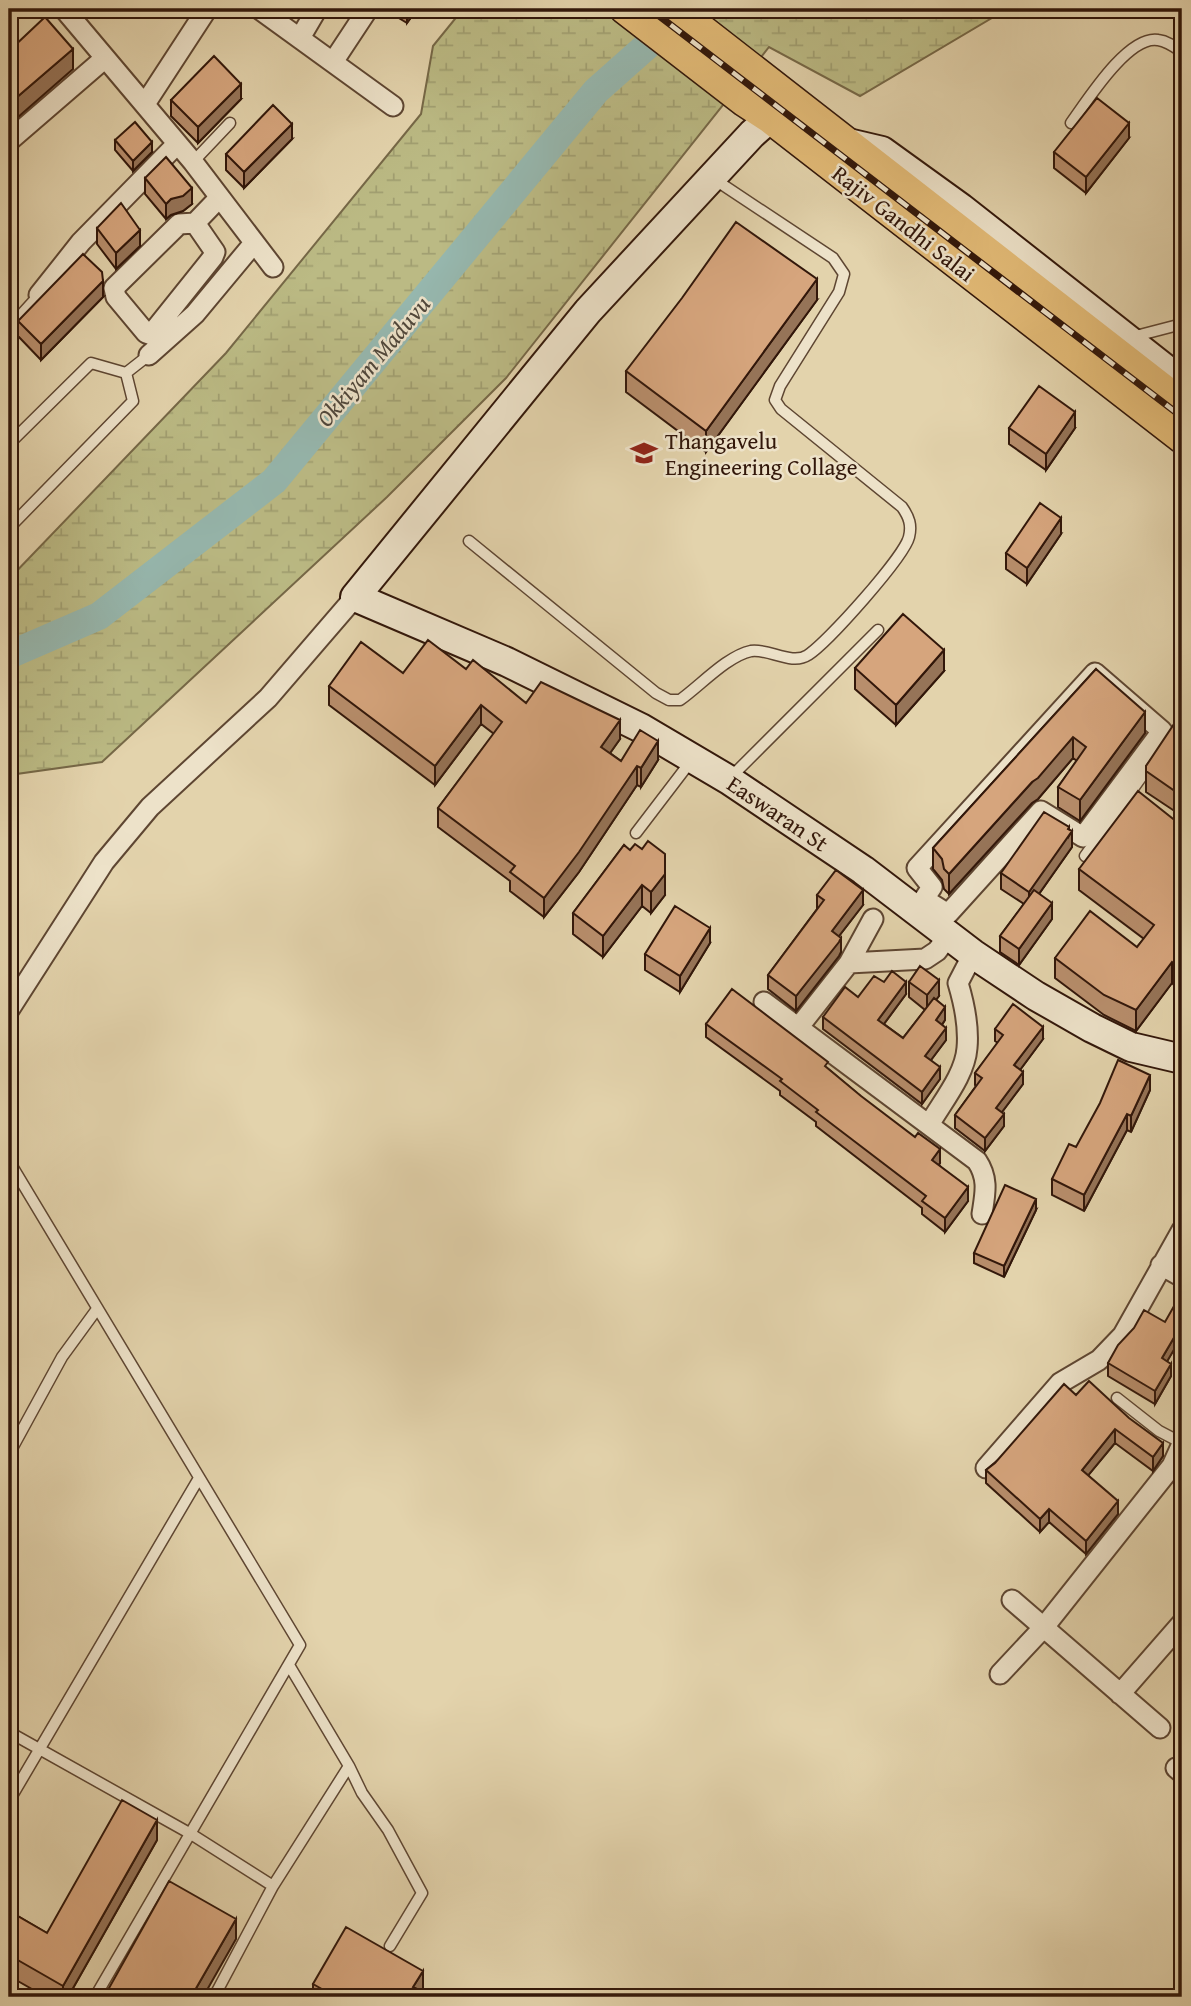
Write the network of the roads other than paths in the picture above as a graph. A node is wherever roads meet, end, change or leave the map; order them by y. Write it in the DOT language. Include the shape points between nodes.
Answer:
graph roads {
  1 [pos="64,9"];
  2 [pos="207,9"];
  3 [pos="259,9"];
  4 [pos="317,9"];
  5 [pos="368,9"];
  6 [pos="625,9"];
  7 [pos="675,9"];
  8 [pos="300,38"];
  9 [pos="1182,52"];
  10 [pos="104,59"];
  11 [pos="333,62"];
  12 [pos="145,104"];
  13 [pos="393,106"];
  14 [pos="770,118"];
  15 [pos="230,123"];
  16 [pos="1071,123"];
  17 [pos="9,141"];
  18 [pos="800,141"];
  19 [pos="848,143"];
  20 [pos="177,144"];
  21 [pos="193,162"];
  22 [pos="712,177"];
  23 [pos="219,198"];
  24 [pos="195,223"];
  25 [pos="254,243"];
  26 [pos="273,267"];
  27 [pos="40,295"];
  28 [pos="1182,324"];
  29 [pos="9,328"];
  30 [pos="1126,338"];
  31 [pos="149,355"];
  32 [pos="126,373"];
  33 [pos="1182,382"];
  34 [pos="1182,404"];
  35 [pos="1182,438"];
  36 [pos="9,444"];
  37 [pos="1182,454"];
  38 [pos="9,528"];
  39 [pos="469,541"];
  40 [pos="355,597"];
  41 [pos="878,630"];
  42 [pos="1174,730"];
  43 [pos="693,758"];
  44 [pos="729,780"];
  45 [pos="636,833"];
  46 [pos="1086,856"];
  47 [pos="873,919"];
  48 [pos="941,922"];
  49 [pos="973,954"];
  50 [pos="849,963"];
  51 [pos="764,1002"];
  52 [pos="9,1010"];
  53 [pos="797,1028"];
  54 [pos="1182,1059"];
  55 [pos="929,1125"];
  56 [pos="9,1161"];
  57 [pos="982,1214"];
  58 [pos="1182,1230"];
  59 [pos="1161,1265"];
  60 [pos="1182,1277"];
  61 [pos="97,1309"];
  62 [pos="1117,1398"];
  63 [pos="1182,1443"];
  64 [pos="9,1454"];
  65 [pos="986,1468"];
  66 [pos="199,1478"];
  67 [pos="1012,1600"];
  68 [pos="1182,1623"];
  69 [pos="1044,1627"];
  70 [pos="289,1665"];
  71 [pos="1000,1674"];
  72 [pos="1120,1693"];
  73 [pos="1160,1728"];
  74 [pos="9,1732"];
  75 [pos="38,1748"];
  76 [pos="349,1766"];
  77 [pos="9,1801"];
  78 [pos="191,1835"];
  79 [pos="273,1886"];
  80 [pos="390,1946"];
  81 [pos="95,1997"];
  82 [pos="214,1997"];
  1 -- 10 [label="street"];
  2 -- 12 [label="street"];
  3 -- 8 [label="street"];
  4 -- 8 [label="street"];
  5 -- 11 [label="street"];
  6 -- 14 [label="main road, Rajiv Gandhi Salai"];
  7 -- 19 [label="main road, Rajiv Gandhi Salai"];
  8 -- 11 [label="street"];
  9 -- 16 [label="lane" via="1157,39 1141,42 1120,60"];
  10 -- 12 [label="street"];
  10 -- 17 [label="street"];
  11 -- 13 [label="street"];
  12 -- 20 [label="street"];
  14 -- 18 [label="main road, Rajiv Gandhi Salai"];
  14 -- 22 [label="street"];
  15 -- 21 [label="lane"];
  18 -- 35 [label="main road, Rajiv Gandhi Salai"];
  18 -- 37 [label="street" via="922,255"];
  19 -- 30 [label="street" via="882,151"];
  19 -- 34 [label="main road, Rajiv Gandhi Salai"];
  20 -- 21 [label="street"];
  20 -- 27 [label="street" via="82,242"];
  21 -- 23 [label="street"];
  22 -- 39 [label="lane" via="833,258 844,274 839,292 775,400 902,507 910,519 909,538 896,560 806,657 752,651 733,659 680,700 669,700"];
  22 -- 40 [label="street" via="589,311"];
  23 -- 24 [label="street"];
  23 -- 25 [label="street"];
  24 -- 24 [label="street" via="179,224 114,288 116,297 146,333 153,332 213,257 213,247"];
  25 -- 26 [label="street"];
  25 -- 31 [label="street" via="195,314"];
  27 -- 29 [label="lane"];
  28 -- 30 [label="lane"];
  30 -- 33 [label="street"];
  31 -- 32 [label="lane"];
  32 -- 36 [label="lane" via="91,363"];
  32 -- 38 [label="lane" via="133,401"];
  40 -- 43 [label="street, Easwaran St" via="507,662"];
  40 -- 52 [label="street" via="268,698 150,807 104,862"];
  41 -- 44 [label="lane"];
  42 -- 46 [label="lane"];
  43 -- 44 [label="street, Easwaran St"];
  43 -- 45 [label="lane"];
  44 -- 48 [label="street, Easwaran St"];
  47 -- 50 [label="street"];
  48 -- 48 [label="street" via="924,899 932,887 917,868 1096,673 1161,731 1083,837 1041,811"];
  48 -- 49 [label="street, Easwaran St"];
  48 -- 50 [label="street" via="937,951 925,960"];
  49 -- 54 [label="street, Easwaran St" via="1092,1028 1131,1047"];
  49 -- 55 [label="street" via="958,983 967,1048 961,1069"];
  50 -- 53 [label="street"];
  51 -- 53 [label="street"];
  53 -- 55 [label="street"];
  55 -- 57 [label="street" via="977,1161 984,1172"];
  56 -- 61 [label="lane"];
  58 -- 59 [label="street"];
  59 -- 60 [label="street"];
  59 -- 65 [label="street" via="1123,1335 1099,1360 1060,1383"];
  61 -- 64 [label="lane" via="62,1357"];
  61 -- 66 [label="lane"];
  62 -- 63 [label="lane" via="1158,1431"];
  63 -- 69 [label="street" via="1172,1466"];
  66 -- 70 [label="lane" via="300,1645"];
  66 -- 75 [label="lane"];
  67 -- 69 [label="street"];
  68 -- 72 [label="street"];
  69 -- 71 [label="street"];
  69 -- 72 [label="street"];
  70 -- 76 [label="lane"];
  70 -- 78 [label="lane"];
  72 -- 73 [label="street"];
  74 -- 75 [label="lane"];
  75 -- 77 [label="lane"];
  75 -- 78 [label="lane"];
  76 -- 79 [label="lane"];
  76 -- 80 [label="lane" via="422,1893"];
  78 -- 79 [label="lane"];
  78 -- 81 [label="lane"];
  79 -- 82 [label="lane"];
}
